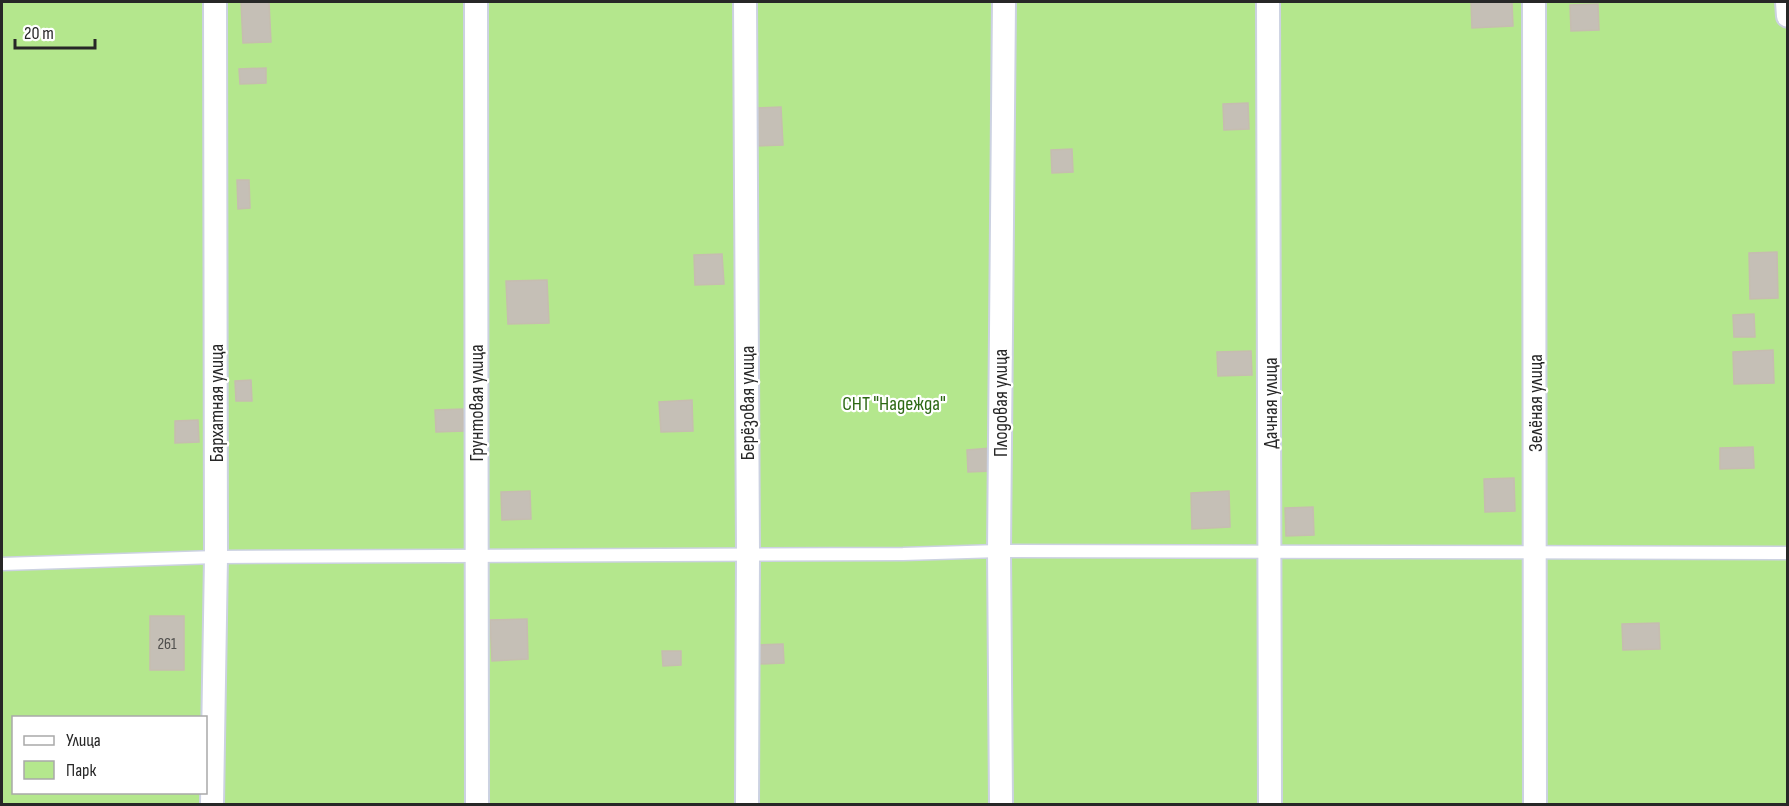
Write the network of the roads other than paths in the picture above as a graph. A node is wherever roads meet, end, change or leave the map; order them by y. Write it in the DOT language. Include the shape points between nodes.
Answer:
graph roads {
  1 [pos="215,2"];
  2 [pos="476,2"];
  3 [pos="745,2"];
  4 [pos="1004,2"];
  5 [pos="1269,2"];
  6 [pos="1534,2"];
  7 [pos="1787,2"];
  8 [pos="1788,16"];
  9 [pos="999,551"];
  10 [pos="1535,551"];
  11 [pos="1270,552"];
  12 [pos="748,553"];
  13 [pos="1788,553"];
  14 [pos="476,555"];
  15 [pos="216,557"];
  16 [pos="2,564"];
  17 [pos="212,804"];
  18 [pos="477,804"];
  19 [pos="747,804"];
  20 [pos="1001,804"];
  21 [pos="1270,804"];
  22 [pos="1535,804"];
  1 -- 15 [label="street, Бархатная улица"];
  2 -- 14 [label="street, Грунтовая улица"];
  3 -- 12 [label="street, Берёзовая улица"];
  4 -- 9 [label="street, Плодовая улица"];
  5 -- 11 [label="street, Дачная улица"];
  6 -- 10 [label="street, Зелёная улица"];
  7 -- 8 [label="street"];
  9 -- 11 [label="lane"];
  9 -- 12 [label="lane"];
  9 -- 20 [label="street, Плодовая улица"];
  10 -- 11 [label="lane"];
  10 -- 13 [label="lane"];
  10 -- 22 [label="street, Зелёная улица"];
  11 -- 21 [label="street, Дачная улица"];
  12 -- 14 [label="lane"];
  12 -- 19 [label="street, Берёзовая улица"];
  14 -- 15 [label="lane"];
  14 -- 18 [label="street, Грунтовая улица"];
  15 -- 16 [label="lane"];
  15 -- 17 [label="street, Бархатная улица"];
}
